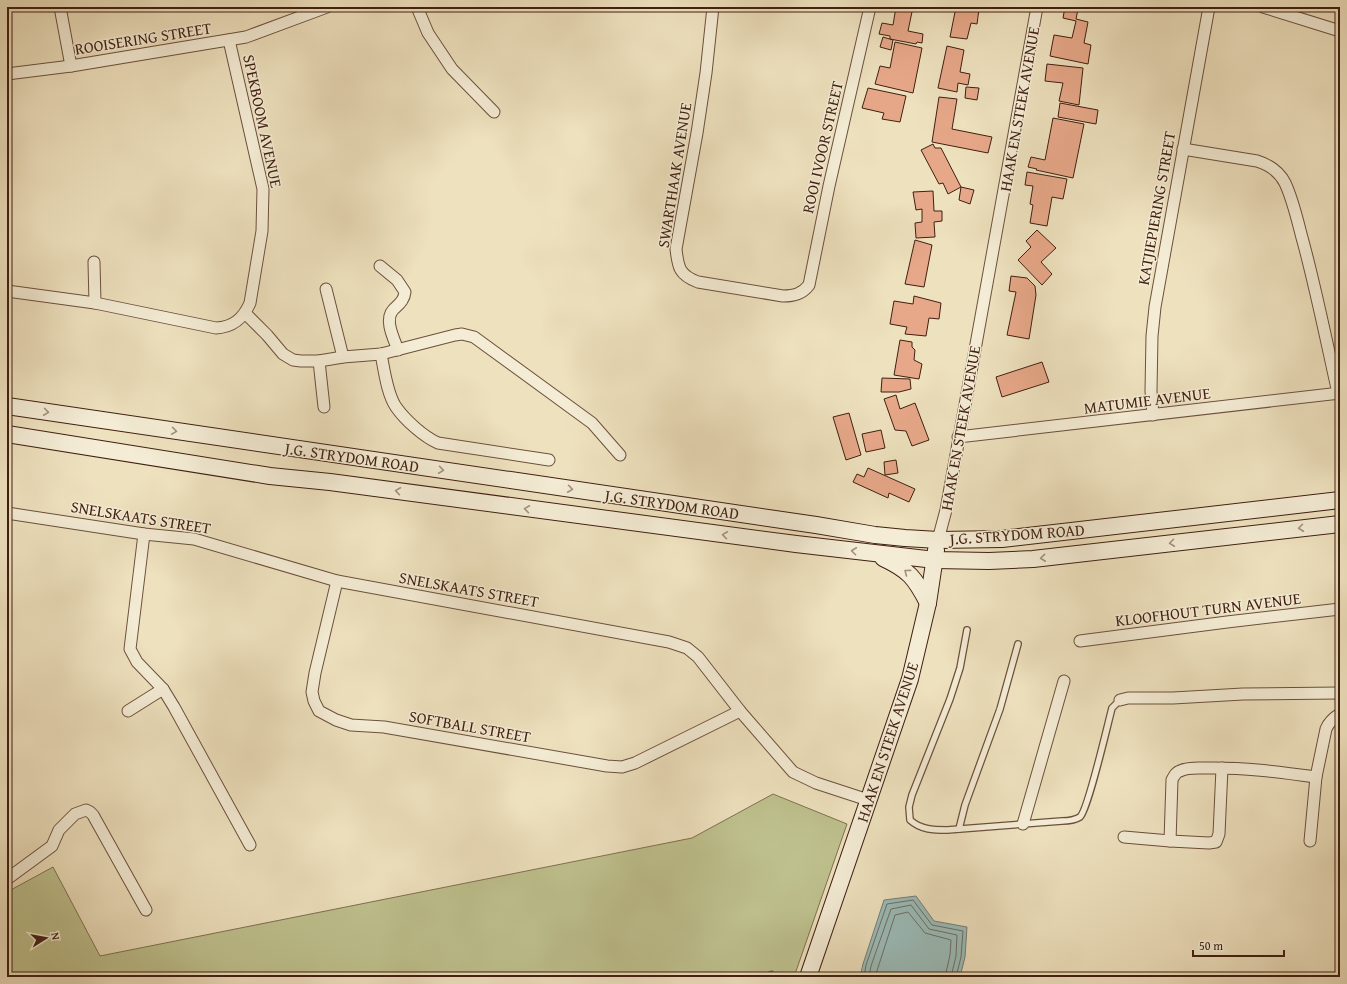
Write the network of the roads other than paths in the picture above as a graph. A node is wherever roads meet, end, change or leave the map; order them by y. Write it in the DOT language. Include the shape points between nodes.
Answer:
graph roads {
  1 [pos="60,7"];
  2 [pos="327,7"];
  3 [pos="417,7"];
  4 [pos="714,7"];
  5 [pos="870,7"];
  6 [pos="1037,7"];
  7 [pos="1209,7"];
  8 [pos="1263,7"];
  9 [pos="1340,31"];
  10 [pos="229,40"];
  11 [pos="72,66"];
  12 [pos="7,74"];
  13 [pos="494,112"];
  14 [pos="1183,149"];
  15 [pos="94,262"];
  16 [pos="380,266"];
  17 [pos="326,289"];
  18 [pos="7,291"];
  19 [pos="801,292"];
  20 [pos="95,303"];
  21 [pos="244,313"];
  22 [pos="398,350"];
  23 [pos="381,354"];
  24 [pos="343,357"];
  25 [pos="319,361"];
  26 [pos="1339,393"];
  27 [pos="7,406"];
  28 [pos="324,407"];
  29 [pos="1153,415"];
  30 [pos="7,434"];
  31 [pos="958,437"];
  32 [pos="620,455"];
  33 [pos="549,460"];
  34 [pos="1340,500"];
  35 [pos="7,513"];
  36 [pos="1340,524"];
  37 [pos="144,534"];
  38 [pos="938,540"];
  39 [pos="874,553"];
  40 [pos="934,560"];
  41 [pos="337,581"];
  42 [pos="928,603"];
  43 [pos="1340,609"];
  44 [pos="967,630"];
  45 [pos="1080,641"];
  46 [pos="1018,644"];
  47 [pos="1064,681"];
  48 [pos="163,689"];
  49 [pos="1340,693"];
  50 [pos="1120,700"];
  51 [pos="128,711"];
  52 [pos="740,711"];
  53 [pos="1340,714"];
  54 [pos="1222,768"];
  55 [pos="1316,777"];
  56 [pos="868,800"];
  57 [pos="1023,824"];
  58 [pos="959,829"];
  59 [pos="1124,837"];
  60 [pos="1170,841"];
  61 [pos="1310,841"];
  62 [pos="250,845"];
  63 [pos="7,879"];
  64 [pos="146,910"];
  65 [pos="808,977"];
  1 -- 11 [label="street"];
  2 -- 10 [label="street, ROOISERING STREET" via="267,30"];
  3 -- 13 [label="street" via="428,33 452,69"];
  4 -- 19 [label="street, SWARTHAAK AVENUE" via="698,133 676,249 678,266 690,279 698,282 772,295 790,296"];
  5 -- 19 [label="street, ROOI IVOOR STREET" via="809,284"];
  6 -- 31 [label="street, HAAK EN STEEK AVENUE"];
  7 -- 14 [label="street, KATJIEPIERING STREET"];
  8 -- 9 [label="street"];
  10 -- 11 [label="street, ROOISERING STREET"];
  10 -- 21 [label="street, SPEKBOOM AVENUE" via="264,189 262,231 250,303"];
  11 -- 12 [label="street, ROOISERING STREET"];
  14 -- 26 [label="street" via="1267,164 1285,183 1314,283"];
  14 -- 29 [label="street, KATJIEPIERING STREET" via="1153,320"];
  15 -- 20 [label="street"];
  16 -- 22 [label="street" via="398,280 405,292 402,302 392,311 389,320"];
  17 -- 24 [label="street"];
  18 -- 20 [label="street, SPEKBOOM AVENUE"];
  20 -- 21 [label="street, SPEKBOOM AVENUE" via="216,328 230,326"];
  21 -- 25 [label="street" via="283,354 301,362"];
  22 -- 23 [label="street"];
  22 -- 32 [label="street" via="455,335 474,337 592,423"];
  23 -- 24 [label="street"];
  23 -- 33 [label="street" via="389,390 396,407 425,437 438,443"];
  24 -- 25 [label="street"];
  25 -- 28 [label="street"];
  26 -- 29 [label="street, MATUMIE AVENUE"];
  27 -- 38 [label="street, J.G. STRYDOM ROAD, one-way" via="875,535"];
  29 -- 31 [label="street, MATUMIE AVENUE"];
  39 -- 30 [label="street, J.G. STRYDOM ROAD, one-way" via="270,476"];
  31 -- 38 [label="street, HAAK EN STEEK AVENUE"];
  34 -- 38 [label="street, J.G. STRYDOM ROAD" via="1002,539"];
  35 -- 37 [label="street, SNELSKAATS STREET"];
  36 -- 40 [label="street, J.G. STRYDOM ROAD, one-way" via="1033,559"];
  37 -- 41 [label="street, SNELSKAATS STREET" via="194,539"];
  37 -- 48 [label="street" via="130,649 134,658"];
  38 -- 40 [label="street, HAAK EN STEEK AVENUE"];
  39 -- 40 [label="street, J.G. STRYDOM ROAD"];
  42 -- 39 [label="street, one-way" via="911,575"];
  40 -- 42 [label="street, HAAK EN STEEK AVENUE"];
  41 -- 52 [label="street, SNELSKAATS STREET" via="669,642 687,648 698,658"];
  41 -- 52 [label="street, SOFTBALL STREET" via="312,692 319,711 351,725 384,727 622,767"];
  42 -- 56 [label="street, HAAK EN STEEK AVENUE" via="910,679"];
  43 -- 45 [label="street, KLOOFHOUT TURN AVENUE"];
  44 -- 58 [label="lane" via="955,685 909,807 910,820 918,826 936,830"];
  46 -- 58 [label="lane" via="1000,709"];
  47 -- 57 [label="street"];
  48 -- 51 [label="street"];
  48 -- 62 [label="street"];
  49 -- 50 [label="street" via="1243,694"];
  50 -- 57 [label="lane" via="1112,708 1084,813 1072,820"];
  52 -- 56 [label="street, SNELSKAATS STREET" via="793,772 816,783"];
  53 -- 55 [label="street" via="1326,729"];
  54 -- 55 [label="street"];
  54 -- 60 [label="street" via="1186,769 1175,774 1172,780"];
  54 -- 60 [label="street" via="1216,842"];
  55 -- 61 [label="street"];
  56 -- 65 [label="street, HAAK EN STEEK AVENUE"];
  57 -- 58 [label="lane"];
  59 -- 60 [label="street"];
  63 -- 64 [label="street" via="52,846 60,830 75,814 86,810 93,815"];
}
